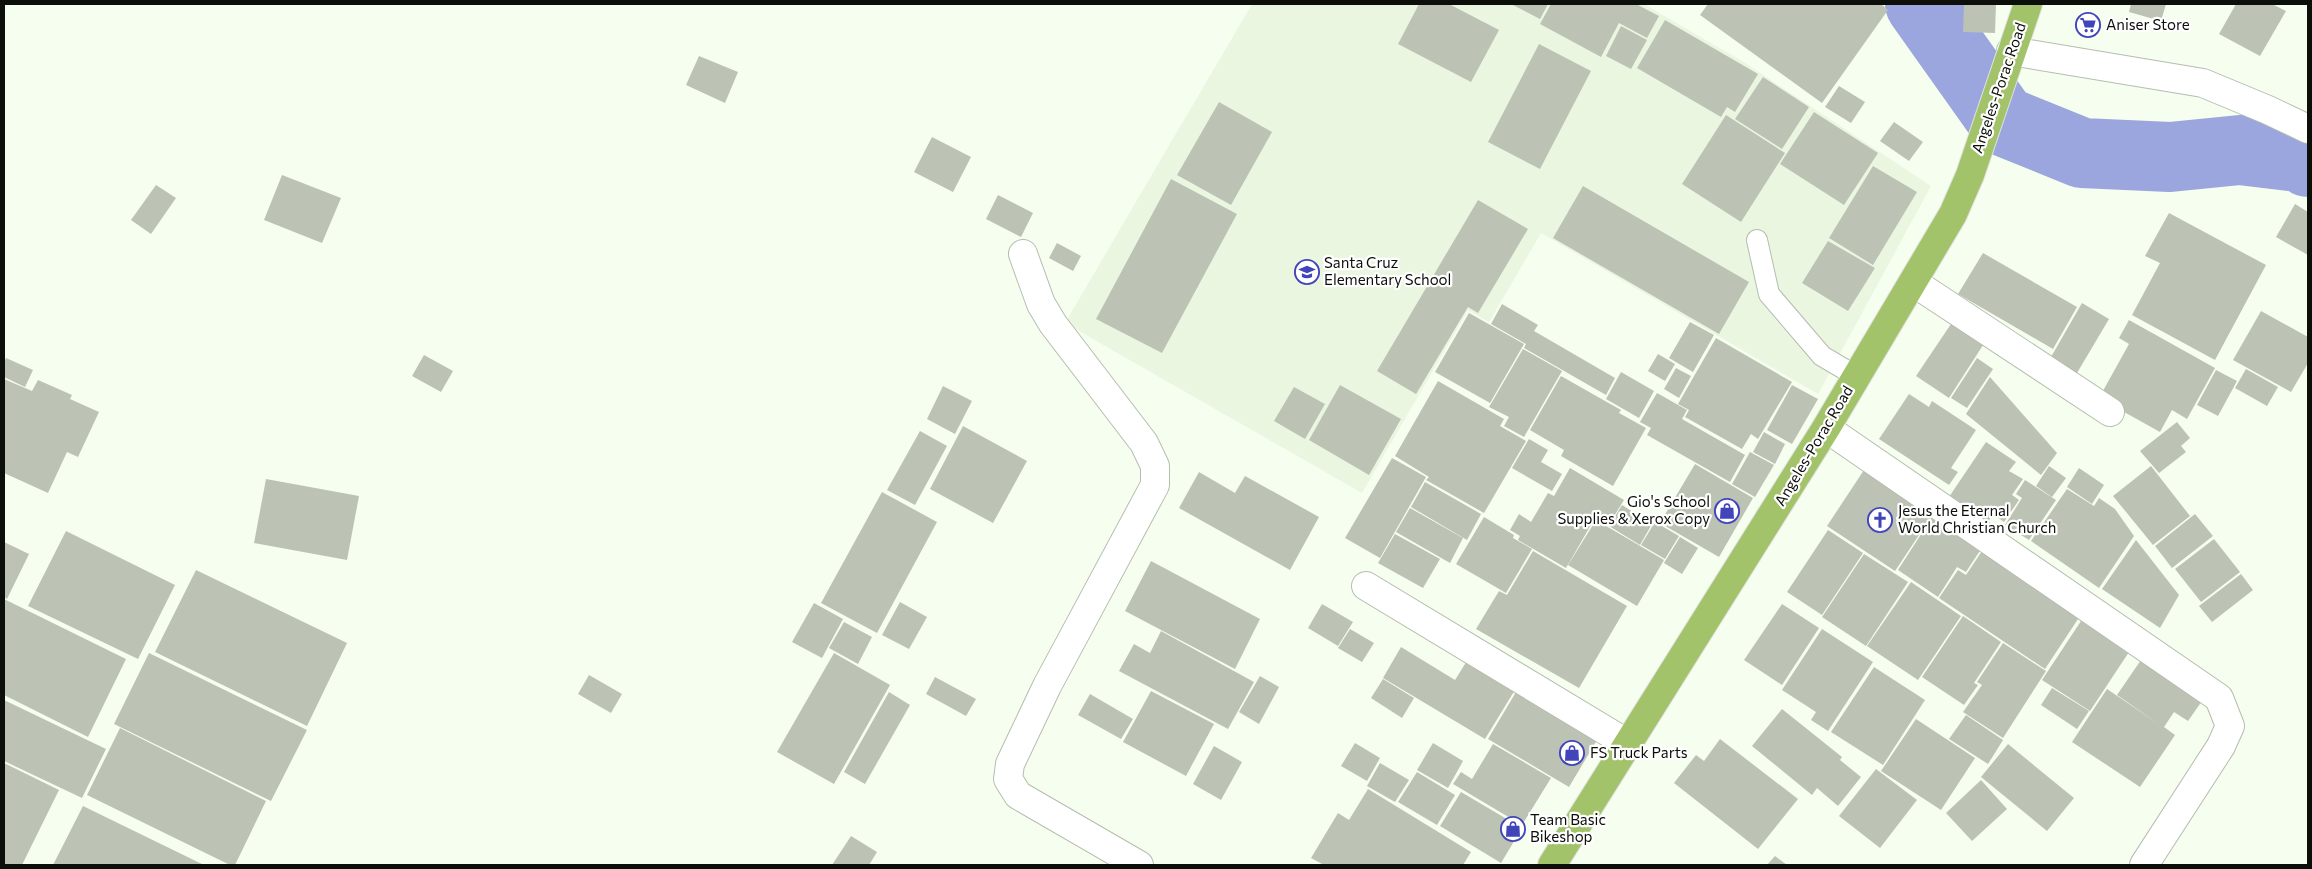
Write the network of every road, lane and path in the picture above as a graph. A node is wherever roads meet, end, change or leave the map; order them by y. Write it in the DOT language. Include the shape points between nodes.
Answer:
graph roads {
  1 [pos="2028,4"];
  2 [pos="2007,62"];
  3 [pos="2308,130"];
  4 [pos="1757,240"];
  5 [pos="1023,254"];
  6 [pos="1913,282"];
  7 [pos="1856,376"];
  8 [pos="2110,412"];
  9 [pos="1826,428"];
  10 [pos="1366,586"];
  11 [pos="1628,744"];
  12 [pos="1139,865"];
  13 [pos="1552,865"];
  14 [pos="2144,865"];
  1 -- 2 [label="main road, Angeles-Porac Road"];
  2 -- 3 [label="street" via="2203,83"];
  2 -- 6 [label="main road, Angeles-Porac Road" via="1970,175 1953,214"];
  4 -- 7 [label="lane" via="1769,294 1822,356"];
  5 -- 12 [label="street" via="1041,304 1053,324 1144,443 1155,466 1155,485 1047,686 1010,764 1008,779 1018,795"];
  6 -- 7 [label="main road, Angeles-Porac Road"];
  6 -- 8 [label="street"];
  7 -- 9 [label="main road, Angeles-Porac Road"];
  9 -- 11 [label="main road, Angeles-Porac Road"];
  9 -- 14 [label="street" via="2219,698 2230,726 2221,746"];
  10 -- 11 [label="street"];
  11 -- 13 [label="main road, Angeles-Porac Road"];
}
